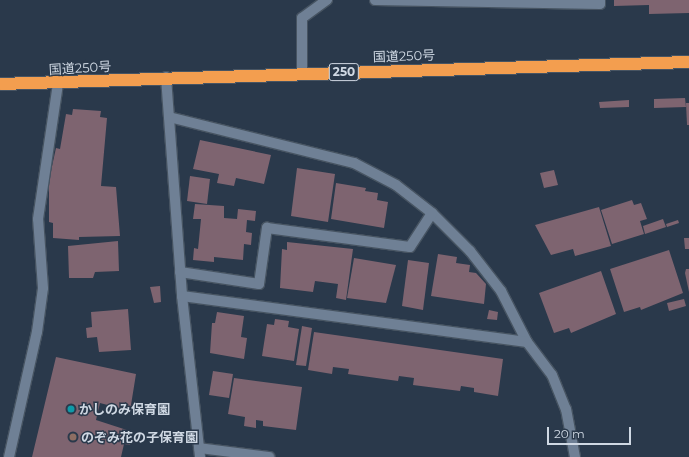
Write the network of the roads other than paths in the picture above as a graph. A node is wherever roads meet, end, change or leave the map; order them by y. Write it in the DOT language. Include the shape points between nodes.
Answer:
graph roads {
  1 [pos="327,0"];
  2 [pos="375,0"];
  3 [pos="600,0"];
  4 [pos="689,62"];
  5 [pos="302,73"];
  6 [pos="166,77"];
  7 [pos="0,84"];
  8 [pos="58,84"];
  9 [pos="169,117"];
  10 [pos="432,213"];
  11 [pos="180,272"];
  12 [pos="182,296"];
  13 [pos="527,342"];
  14 [pos="200,453"];
  15 [pos="8,457"];
  16 [pos="269,457"];
  17 [pos="575,457"];
  1 -- 5 [label="street" via="302,18"];
  2 -- 3 [label="street" via="600,4"];
  4 -- 5 [label="highway, 国道250号 / 250"];
  5 -- 6 [label="highway, 国道250号 / 250"];
  6 -- 8 [label="highway, 国道250号 / 250"];
  6 -- 9 [label="street"];
  7 -- 8 [label="highway, 国道250号 / 250"];
  8 -- 15 [label="street" via="38,219 43,288 37,332"];
  9 -- 10 [label="street" via="354,163 396,185"];
  9 -- 11 [label="street"];
  10 -- 11 [label="street" via="410,247 266,228 259,284"];
  10 -- 13 [label="street" via="470,251 501,291"];
  11 -- 12 [label="street"];
  12 -- 13 [label="street"];
  12 -- 14 [label="street"];
  13 -- 17 [label="street" via="555,382 566,409"];
  14 -- 16 [label="street"];
}
